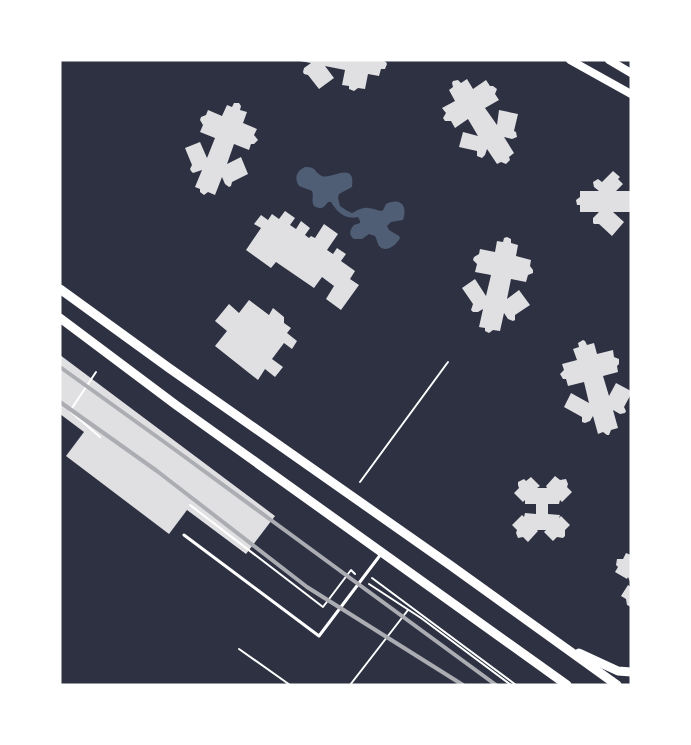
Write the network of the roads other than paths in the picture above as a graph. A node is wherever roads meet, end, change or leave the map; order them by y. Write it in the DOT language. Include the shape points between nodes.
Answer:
graph roads {
  1 [pos="570,60"];
  2 [pos="609,60"];
  3 [pos="631,73"];
  4 [pos="631,94"];
  5 [pos="60,289"];
  6 [pos="60,318"];
  7 [pos="184,535"];
  8 [pos="382,552"];
  9 [pos="555,642"];
  10 [pos="549,671"];
  11 [pos="631,672"];
  12 [pos="558,685"];
  13 [pos="567,685"];
  14 [pos="617,685"];
  1 -- 4 [label="street"];
  2 -- 3 [label="street"];
  5 -- 9 [label="main road"];
  6 -- 8 [label="main road"];
  7 -- 8 [label="lane" via="319,636"];
  8 -- 10 [label="main road"];
  9 -- 11 [label="main road" via="618,671"];
  9 -- 14 [label="main road"];
  10 -- 12 [label="main road"];
  10 -- 13 [label="main road"];
}
